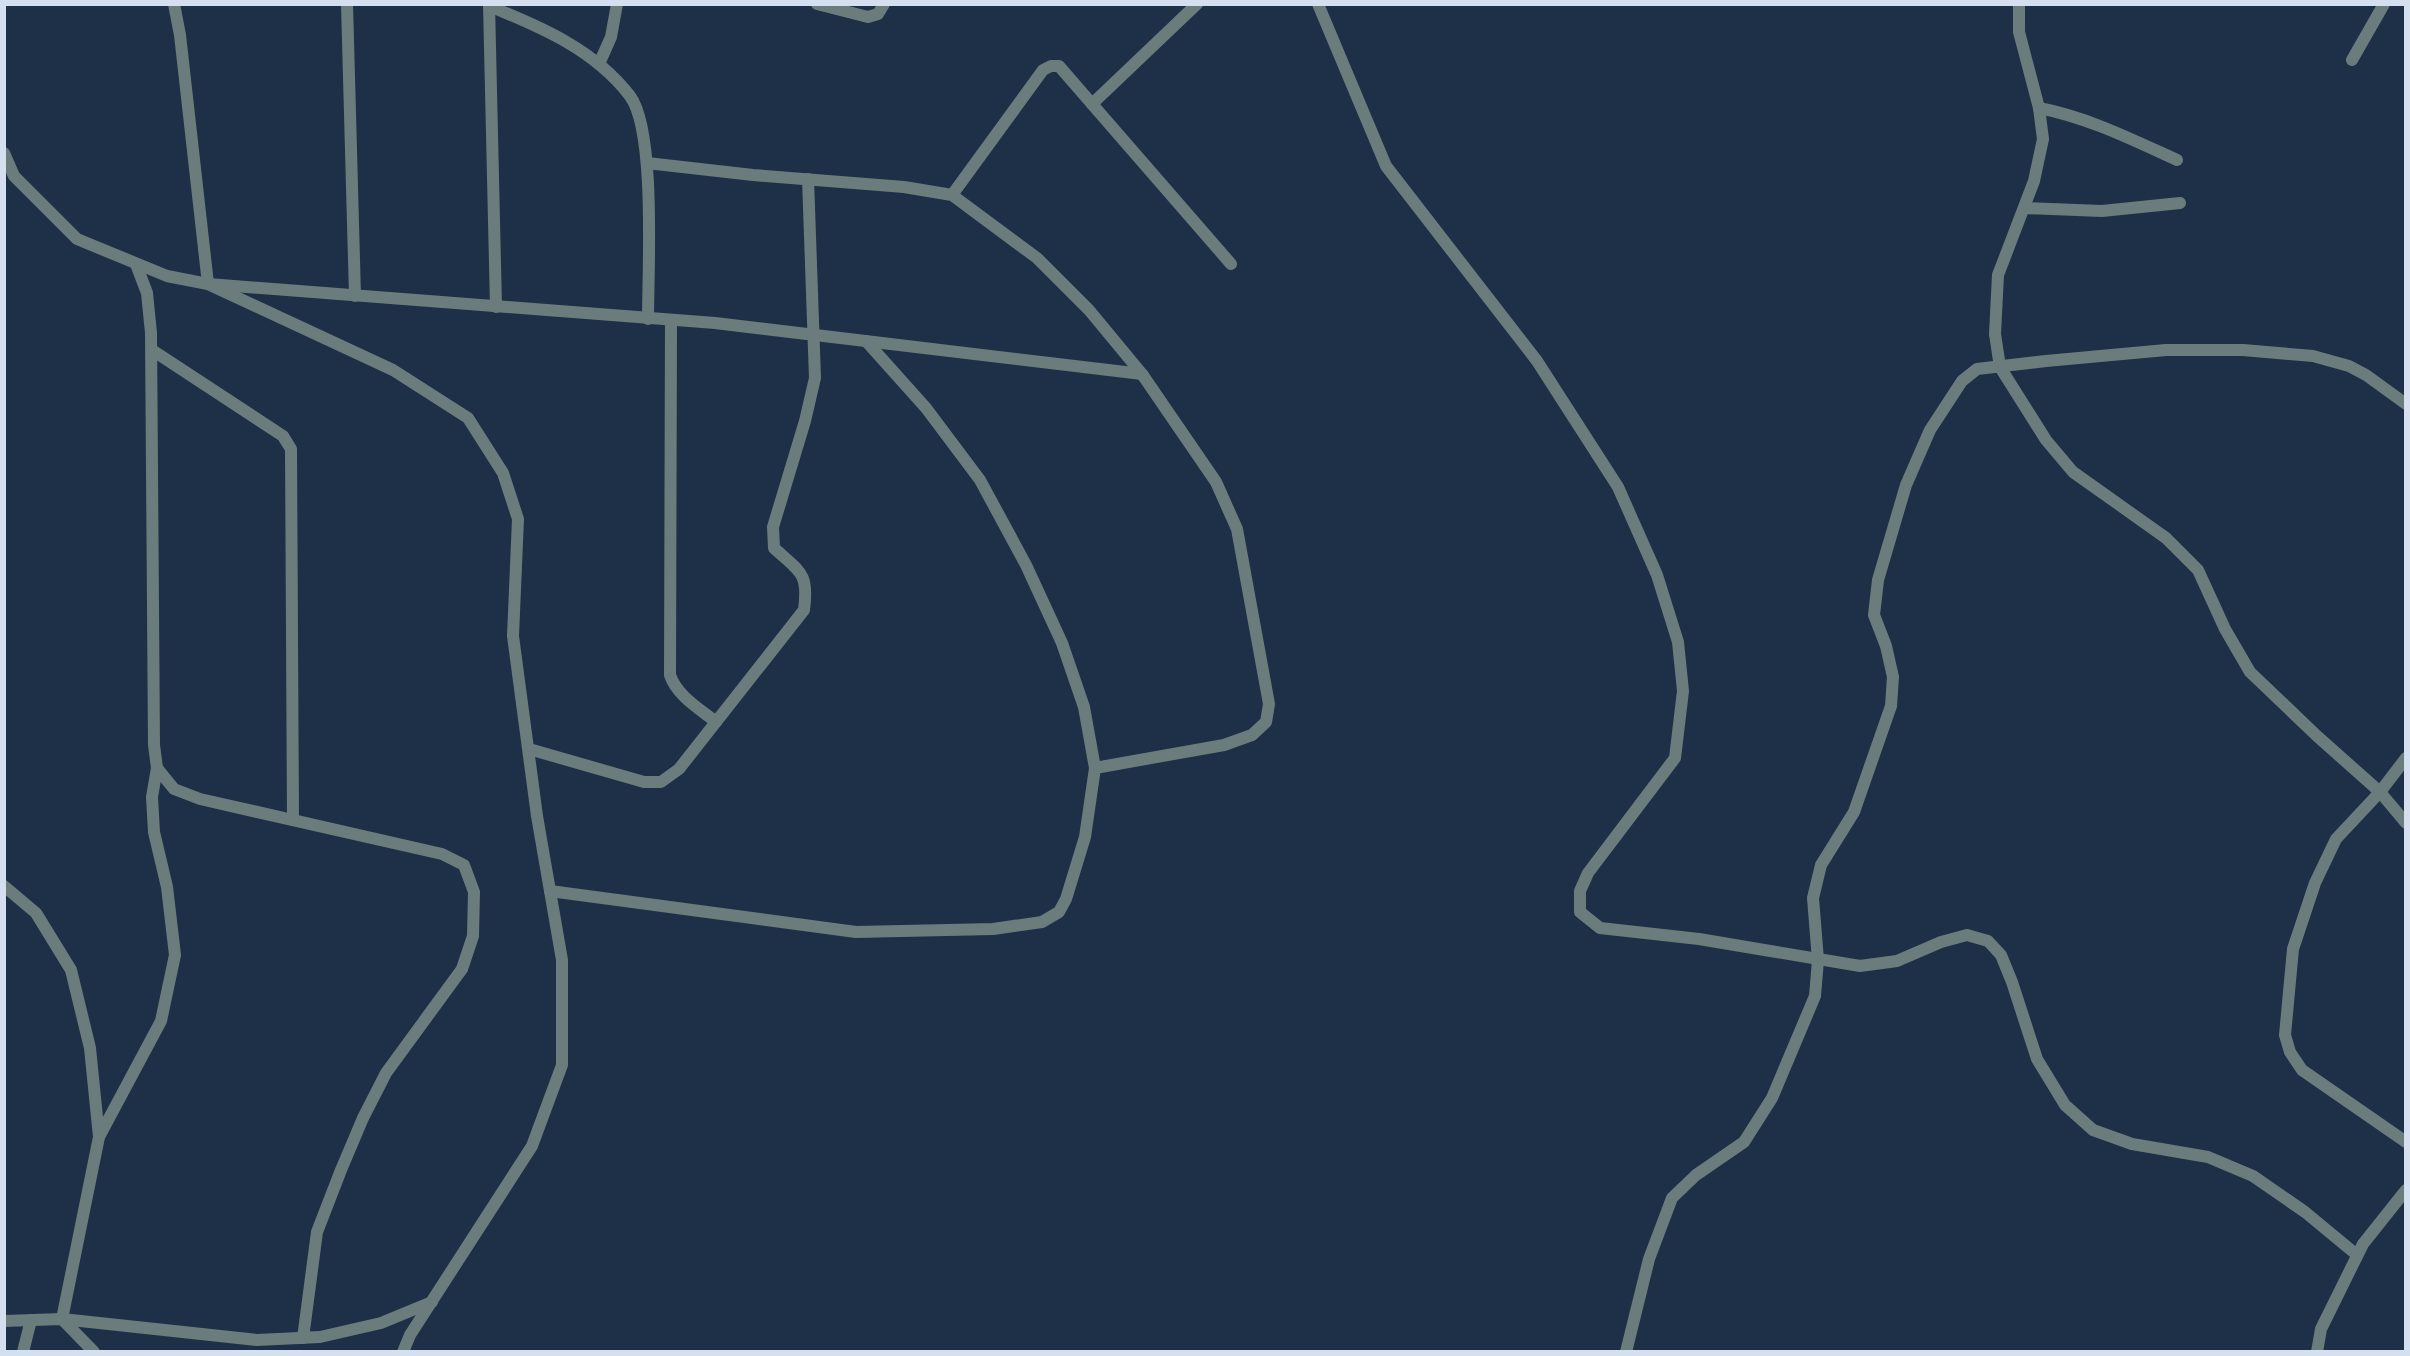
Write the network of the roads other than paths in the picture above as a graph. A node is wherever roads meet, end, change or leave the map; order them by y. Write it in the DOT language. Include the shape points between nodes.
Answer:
graph roads {
  1 [pos="174,4"];
  2 [pos="347,4"];
  3 [pos="617,4"];
  4 [pos="817,4"];
  5 [pos="884,4"];
  6 [pos="1197,4"];
  7 [pos="1318,4"];
  8 [pos="2019,4"];
  9 [pos="2384,4"];
  10 [pos="489,5"];
  11 [pos="2352,60"];
  12 [pos="599,64"];
  13 [pos="1092,104"];
  14 [pos="2039,108"];
  15 [pos="4,153"];
  16 [pos="2177,160"];
  17 [pos="647,163"];
  18 [pos="808,179"];
  19 [pos="952,195"];
  20 [pos="2180,203"];
  21 [pos="2024,208"];
  22 [pos="136,264"];
  23 [pos="1231,264"];
  24 [pos="208,284"];
  25 [pos="355,296"];
  26 [pos="496,307"];
  27 [pos="648,319"];
  28 [pos="670,320"];
  29 [pos="814,334"];
  30 [pos="866,341"];
  31 [pos="152,350"];
  32 [pos="2000,367"];
  33 [pos="1142,374"];
  34 [pos="2406,404"];
  35 [pos="716,722"];
  36 [pos="529,749"];
  37 [pos="2406,758"];
  38 [pos="157,768"];
  39 [pos="1095,768"];
  40 [pos="2380,792"];
  41 [pos="292,820"];
  42 [pos="2406,823"];
  43 [pos="4,886"];
  44 [pos="550,891"];
  45 [pos="1818,960"];
  46 [pos="99,1137"];
  47 [pos="2406,1142"];
  48 [pos="2406,1190"];
  49 [pos="2357,1255"];
  50 [pos="433,1302"];
  51 [pos="62,1319"];
  52 [pos="31,1320"];
  53 [pos="4,1321"];
  54 [pos="303,1338"];
  55 [pos="23,1352"];
  56 [pos="94,1352"];
  57 [pos="403,1352"];
  58 [pos="1626,1352"];
  59 [pos="2317,1352"];
  1 -- 24 [label="street"];
  2 -- 25 [label="street"];
  3 -- 12 [label="street" via="611,37"];
  4 -- 5 [label="street" via="868,17 878,14"];
  6 -- 13 [label="street"];
  7 -- 45 [label="street" via="1386,166 1537,361 1618,487 1658,575 1678,642 1683,691 1675,758 1588,873 1580,891 1580,912 1600,928 1699,939"];
  8 -- 14 [label="street" via="2019,32"];
  9 -- 11 [label="street"];
  10 -- 12 [label="street" via="551,32"];
  10 -- 26 [label="street"];
  12 -- 17 [label="street" via="631,98 642,124"];
  13 -- 19 [label="street" via="1059,66 1043,70"];
  13 -- 23 [label="street"];
  14 -- 16 [label="street" via="2064,113"];
  14 -- 21 [label="street" via="2043,139"];
  15 -- 22 [label="street" via="14,176 77,239"];
  17 -- 18 [label="street"];
  17 -- 27 [label="street"];
  18 -- 19 [label="street"];
  18 -- 29 [label="street"];
  19 -- 33 [label="street" via="1036,258 1089,310"];
  20 -- 21 [label="street" via="2102,211"];
  21 -- 32 [label="street" via="1998,275 1995,334"];
  22 -- 24 [label="street" via="167,276"];
  22 -- 31 [label="street" via="147,293"];
  24 -- 25 [label="street"];
  24 -- 36 [label="street" via="393,369 468,418 503,473 518,519 513,636"];
  25 -- 26 [label="street"];
  26 -- 27 [label="street"];
  27 -- 28 [label="street"];
  28 -- 29 [label="street"];
  28 -- 35 [label="street" via="670,675 679,692"];
  29 -- 30 [label="street"];
  29 -- 35 [label="street" via="815,378 773,527 774,548 804,575 804,610"];
  30 -- 33 [label="street"];
  30 -- 39 [label="street" via="926,408 980,480 1026,565 1062,643 1084,707"];
  31 -- 38 [label="street"];
  31 -- 41 [label="street" via="283,436 291,449"];
  32 -- 34 [label="street" via="2166,350 2243,350 2313,356 2349,366"];
  32 -- 40 [label="street" via="2046,440 2073,472 2166,538 2198,570 2250,672"];
  32 -- 45 [label="street" via="1977,369 1962,381 1930,430 1906,484 1889,538 1874,615 1893,677 1891,706 1854,812 1821,865 1813,898"];
  33 -- 39 [label="street" via="1215,482 1237,529 1269,704 1266,722 1252,735 1224,745"];
  35 -- 36 [label="street" via="679,769 661,782 644,782"];
  36 -- 44 [label="street"];
  37 -- 40 [label="street"];
  38 -- 41 [label="street" via="174,789 200,799"];
  38 -- 46 [label="street" via="152,796 154,832 167,887 175,955 161,1022"];
  39 -- 44 [label="street" via="1085,837 1066,899 1059,912 1042,922 993,929 856,932"];
  40 -- 42 [label="street"];
  40 -- 47 [label="street" via="2336,838 2315,883 2293,949 2285,1035 2302,1070"];
  41 -- 54 [label="street" via="442,854 464,865 474,892 473,936 462,969 386,1073 363,1118 317,1232"];
  43 -- 46 [label="street" via="36,913 72,970 90,1048"];
  44 -- 50 [label="street" via="562,960 562,1065 532,1146"];
  45 -- 49 [label="street" via="1860,966 1897,961 1967,935 1988,941 2001,956 2012,982 2037,1059 2065,1105 2093,1130 2132,1144 2208,1157 2253,1176"];
  45 -- 58 [label="street" via="1815,996 1772,1098 1744,1142 1696,1175 1672,1198 1649,1259"];
  46 -- 51 [label="street"];
  48 -- 49 [label="street"];
  49 -- 59 [label="street" via="2321,1329"];
  50 -- 54 [label="street" via="381,1323"];
  50 -- 57 [label="street"];
  51 -- 52 [label="street"];
  51 -- 54 [label="street" via="257,1340"];
  51 -- 56 [label="street"];
  52 -- 53 [label="street"];
  52 -- 55 [label="street"];
}
